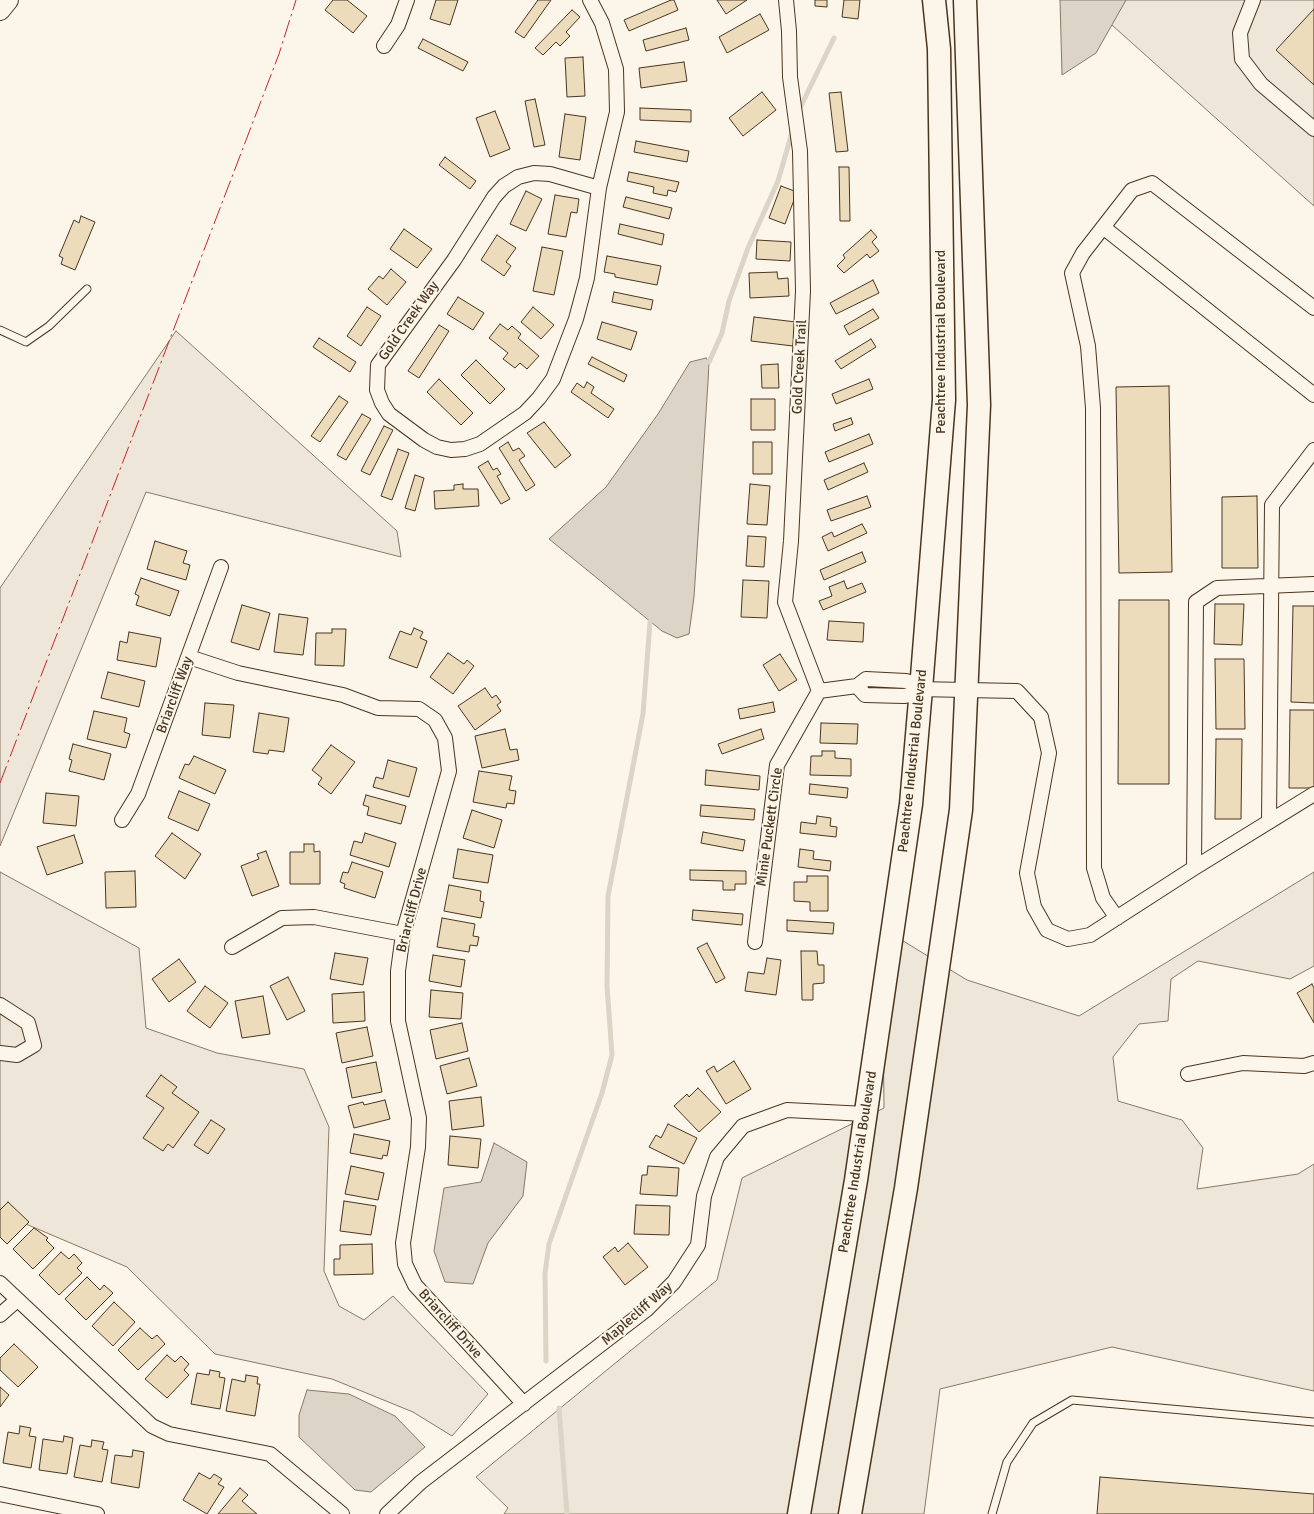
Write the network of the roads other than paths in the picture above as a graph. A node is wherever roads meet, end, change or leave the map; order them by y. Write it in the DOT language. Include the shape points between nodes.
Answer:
graph roads {
  1 [pos="8,0"];
  2 [pos="407,0"];
  3 [pos="590,0"];
  4 [pos="786,0"];
  5 [pos="934,0"];
  6 [pos="965,0"];
  7 [pos="1253,0"];
  8 [pos="0,10"];
  9 [pos="384,46"];
  10 [pos="1314,129"];
  11 [pos="599,188"];
  12 [pos="1103,227"];
  13 [pos="87,289"];
  14 [pos="1314,308"];
  15 [pos="0,330"];
  16 [pos="1314,395"];
  17 [pos="1314,450"];
  18 [pos="221,567"];
  19 [pos="1314,584"];
  20 [pos="1271,586"];
  21 [pos="189,657"];
  22 [pos="918,689"];
  23 [pos="967,690"];
  24 [pos="819,691"];
  25 [pos="1314,794"];
  26 [pos="122,820"];
  27 [pos="1269,822"];
  28 [pos="1194,868"];
  29 [pos="1117,918"];
  30 [pos="403,934"];
  31 [pos="755,942"];
  32 [pos="232,947"];
  33 [pos="0,1005"];
  34 [pos="0,1053"];
  35 [pos="1314,1063"];
  36 [pos="1188,1074"];
  37 [pos="866,1114"];
  38 [pos="0,1283"];
  39 [pos="18,1300"];
  40 [pos="0,1315"];
  41 [pos="524,1404"];
  42 [pos="1314,1422"];
  43 [pos="0,1494"];
  44 [pos="97,1514"];
  45 [pos="342,1514"];
  46 [pos="387,1514"];
  47 [pos="799,1514"];
  48 [pos="850,1514"];
  49 [pos="992,1514"];
  1 -- 8 [label="street"];
  2 -- 9 [label="street" via="398,25"];
  3 -- 11 [label="street, Gold Creek Way" via="602,23 616,69 617,112"];
  4 -- 24 [label="street, Gold Creek Trail" via="790,77 800,151 803,291 786,602"];
  5 -- 22 [label="main road, Peachtree Industrial Boulevard" via="939,49 944,400"];
  6 -- 23 [label="main road" via="979,406"];
  7 -- 10 [label="street" via="1240,33 1242,59 1261,84"];
  11 -- 11 [label="street, Gold Creek Way" via="587,278 576,320 553,379 540,398 525,413 480,444 465,449 437,447 389,414 377,390 378,365 504,186 518,177 534,173 550,174"];
  12 -- 14 [label="street" via="1132,190 1152,183"];
  12 -- 16 [label="street"];
  12 -- 29 [label="street" via="1072,273 1088,346 1093,408 1094,868 1103,898"];
  13 -- 15 [label="lane" via="49,326 26,342"];
  17 -- 20 [label="street" via="1272,505"];
  18 -- 21 [label="street, Briarcliff Way"];
  19 -- 20 [label="street"];
  20 -- 27 [label="street"];
  20 -- 28 [label="street" via="1218,588 1196,602"];
  21 -- 26 [label="street, Briarcliff Way" via="138,794"];
  21 -- 30 [label="street, Briarcliff Drive" via="238,673 343,695 378,708 419,709 435,720 445,738 449,771"];
  22 -- 23 [label="street"];
  22 -- 24 [label="street" via="906,681 866,680 857,686"];
  22 -- 37 [label="main road, Peachtree Industrial Boulevard" via="911,804"];
  23 -- 29 [label="street" via="1017,691 1041,717 1049,753 1027,874 1034,906 1048,930 1068,939 1090,936"];
  23 -- 48 [label="main road" via="961,810 906,1188"];
  24 -- 31 [label="street, Minie Puckett Circle" via="777,765"];
  25 -- 27 [label="street"];
  27 -- 28 [label="street"];
  28 -- 29 [label="street"];
  30 -- 32 [label="street" via="314,917 282,918"];
  30 -- 41 [label="street, Briarcliff Drive" via="398,971 398,1021 419,1118 418,1147 403,1243 405,1264 415,1285"];
  33 -- 34 [label="street" via="28,1023 34,1045 16,1056"];
  35 -- 36 [label="street" via="1304,1066 1243,1063"];
  37 -- 41 [label="street, Maplecliff Way" via="787,1110 742,1126 718,1157 704,1196 698,1245 674,1282 646,1310"];
  37 -- 47 [label="main road, Peachtree Industrial Boulevard"];
  38 -- 39 [label="street"];
  39 -- 40 [label="street"];
  39 -- 45 [label="street" via="152,1426 169,1434 270,1454"];
  41 -- 46 [label="street, Maplecliff Way" via="421,1482"];
  42 -- 49 [label="lane" via="1072,1400 1033,1423 1008,1462"];
  43 -- 44 [label="street"];
}
